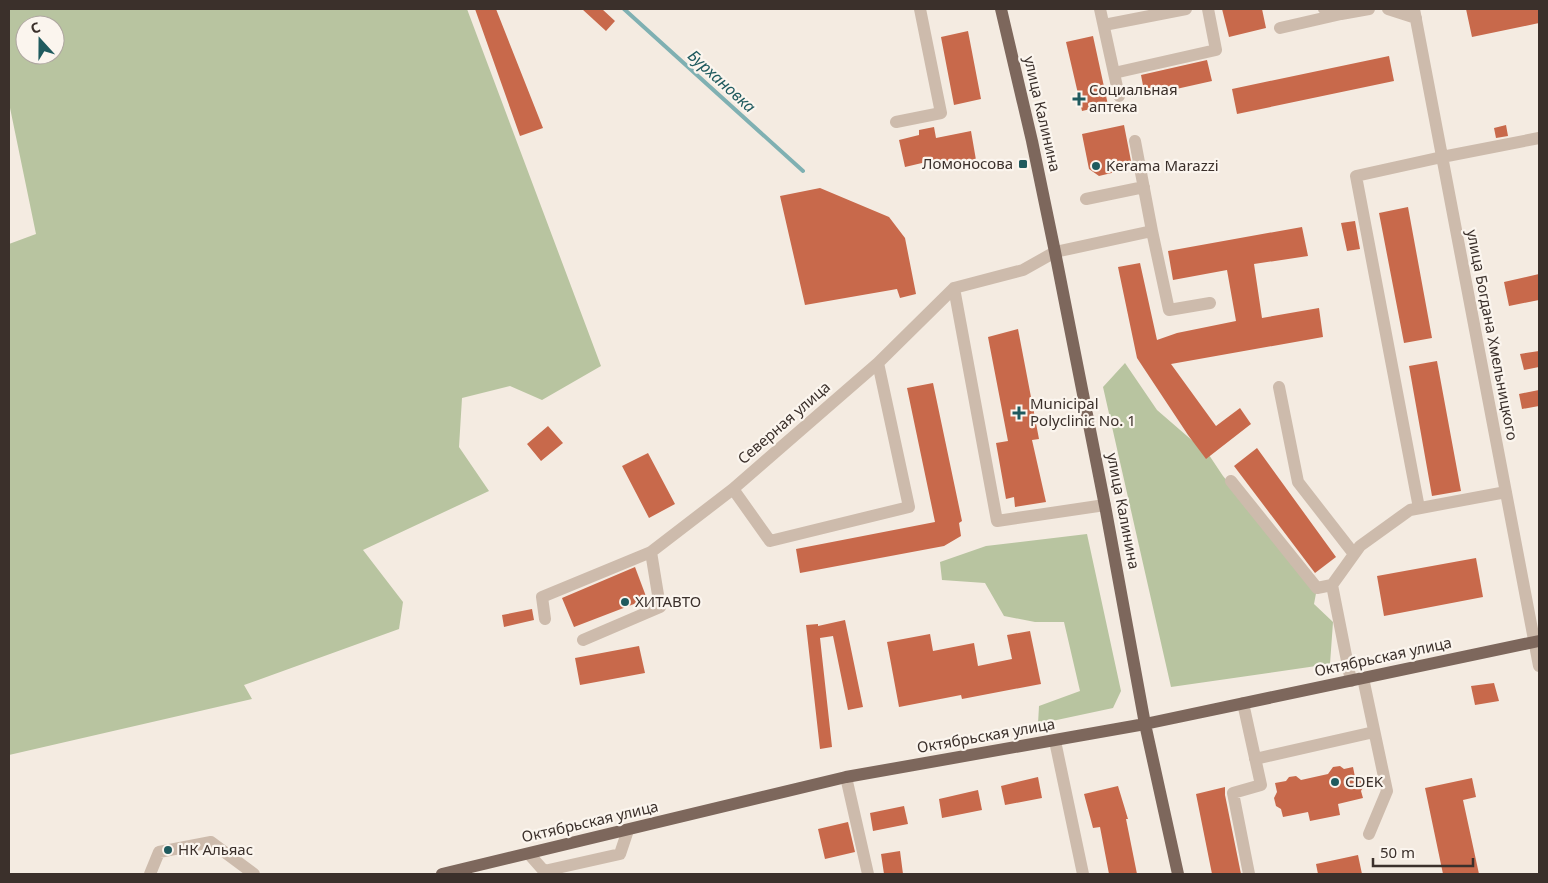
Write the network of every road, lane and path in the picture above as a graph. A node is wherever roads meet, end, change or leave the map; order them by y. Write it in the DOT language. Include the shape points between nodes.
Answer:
graph roads {
  1 [pos="920,9"];
  2 [pos="1001,9"];
  3 [pos="1100,9"];
  4 [pos="1186,9"];
  5 [pos="1208,9"];
  6 [pos="1324,9"];
  7 [pos="1369,9"];
  8 [pos="1388,9"];
  9 [pos="1340,12"];
  10 [pos="1415,13"];
  11 [pos="1104,25"];
  12 [pos="1280,28"];
  13 [pos="1114,72"];
  14 [pos="1119,96"];
  15 [pos="896,122"];
  16 [pos="1539,138"];
  17 [pos="1135,141"];
  18 [pos="1442,157"];
  19 [pos="1144,187"];
  20 [pos="1086,199"];
  21 [pos="1152,231"];
  22 [pos="1055,252"];
  23 [pos="954,288"];
  24 [pos="1210,303"];
  25 [pos="878,363"];
  26 [pos="1278,387"];
  27 [pos="1231,480"];
  28 [pos="733,490"];
  29 [pos="1506,492"];
  30 [pos="1105,505"];
  31 [pos="1419,508"];
  32 [pos="651,552"];
  33 [pos="1354,554"];
  34 [pos="1332,585"];
  35 [pos="545,619"];
  36 [pos="583,640"];
  37 [pos="1537,642"];
  38 [pos="1539,666"];
  39 [pos="1357,679"];
  40 [pos="1243,703"];
  41 [pos="1145,724"];
  42 [pos="1374,732"];
  43 [pos="1055,741"];
  44 [pos="1255,759"];
  45 [pos="846,778"];
  46 [pos="628,830"];
  47 [pos="1369,834"];
  48 [pos="529,854"];
  49 [pos="150,874"];
  50 [pos="254,874"];
  51 [pos="442,874"];
  52 [pos="868,874"];
  53 [pos="1083,874"];
  54 [pos="1178,874"];
  55 [pos="1249,874"];
  1 -- 15 [label="street" via="941,113"];
  2 -- 22 [label="main road, улица Калинина"];
  3 -- 11 [label="street"];
  4 -- 11 [label="street"];
  5 -- 13 [label="street" via="1216,50"];
  6 -- 9 [label="street"];
  7 -- 9 [label="street"];
  8 -- 10 [label="street"];
  9 -- 12 [label="street"];
  10 -- 18 [label="street, улица Богдана Хмельницкого"];
  11 -- 13 [label="street"];
  13 -- 14 [label="street"];
  16 -- 18 [label="street"];
  17 -- 19 [label="street"];
  18 -- 29 [label="street, улица Богдана Хмельницкого"];
  18 -- 31 [label="street" via="1356,176"];
  19 -- 20 [label="street"];
  19 -- 21 [label="street"];
  21 -- 22 [label="street, Северная улица"];
  21 -- 24 [label="street" via="1169,310"];
  22 -- 23 [label="street, Северная улица" via="1023,270"];
  22 -- 30 [label="main road, улица Калинина"];
  23 -- 25 [label="street, Северная улица"];
  23 -- 30 [label="street" via="997,521"];
  25 -- 28 [label="street, Северная улица"];
  25 -- 28 [label="street" via="909,507 770,541"];
  26 -- 33 [label="street" via="1298,482"];
  27 -- 34 [label="street" via="1317,588"];
  28 -- 32 [label="street, Северная улица"];
  29 -- 31 [label="street"];
  29 -- 37 [label="street, улица Богдана Хмельницкого"];
  30 -- 41 [label="main road, улица Калинина"];
  31 -- 33 [label="street" via="1410,510 1360,546"];
  32 -- 35 [label="street, Северная улица" via="542,597"];
  32 -- 36 [label="street" via="660,608"];
  33 -- 34 [label="street"];
  34 -- 39 [label="street"];
  37 -- 38 [label="street, улица Богдана Хмельницкого"];
  37 -- 39 [label="main road, Октябрьская улица"];
  39 -- 40 [label="main road, Октябрьская улица"];
  39 -- 42 [label="street"];
  40 -- 41 [label="main road, Октябрьская улица"];
  40 -- 44 [label="street"];
  41 -- 43 [label="main road, Октябрьская улица"];
  41 -- 54 [label="main road, улица Калинина"];
  42 -- 44 [label="street"];
  42 -- 47 [label="street" via="1387,791"];
  43 -- 45 [label="main road, Октябрьская улица"];
  43 -- 53 [label="street"];
  44 -- 55 [label="street" via="1261,786 1233,793"];
  45 -- 46 [label="main road, Октябрьская улица"];
  45 -- 52 [label="street"];
  46 -- 48 [label="main road, Октябрьская улица"];
  46 -- 48 [label="street" via="620,854 544,871"];
  48 -- 51 [label="main road, Октябрьская улица"];
  49 -- 50 [label="street" via="160,852 211,842"];
}
